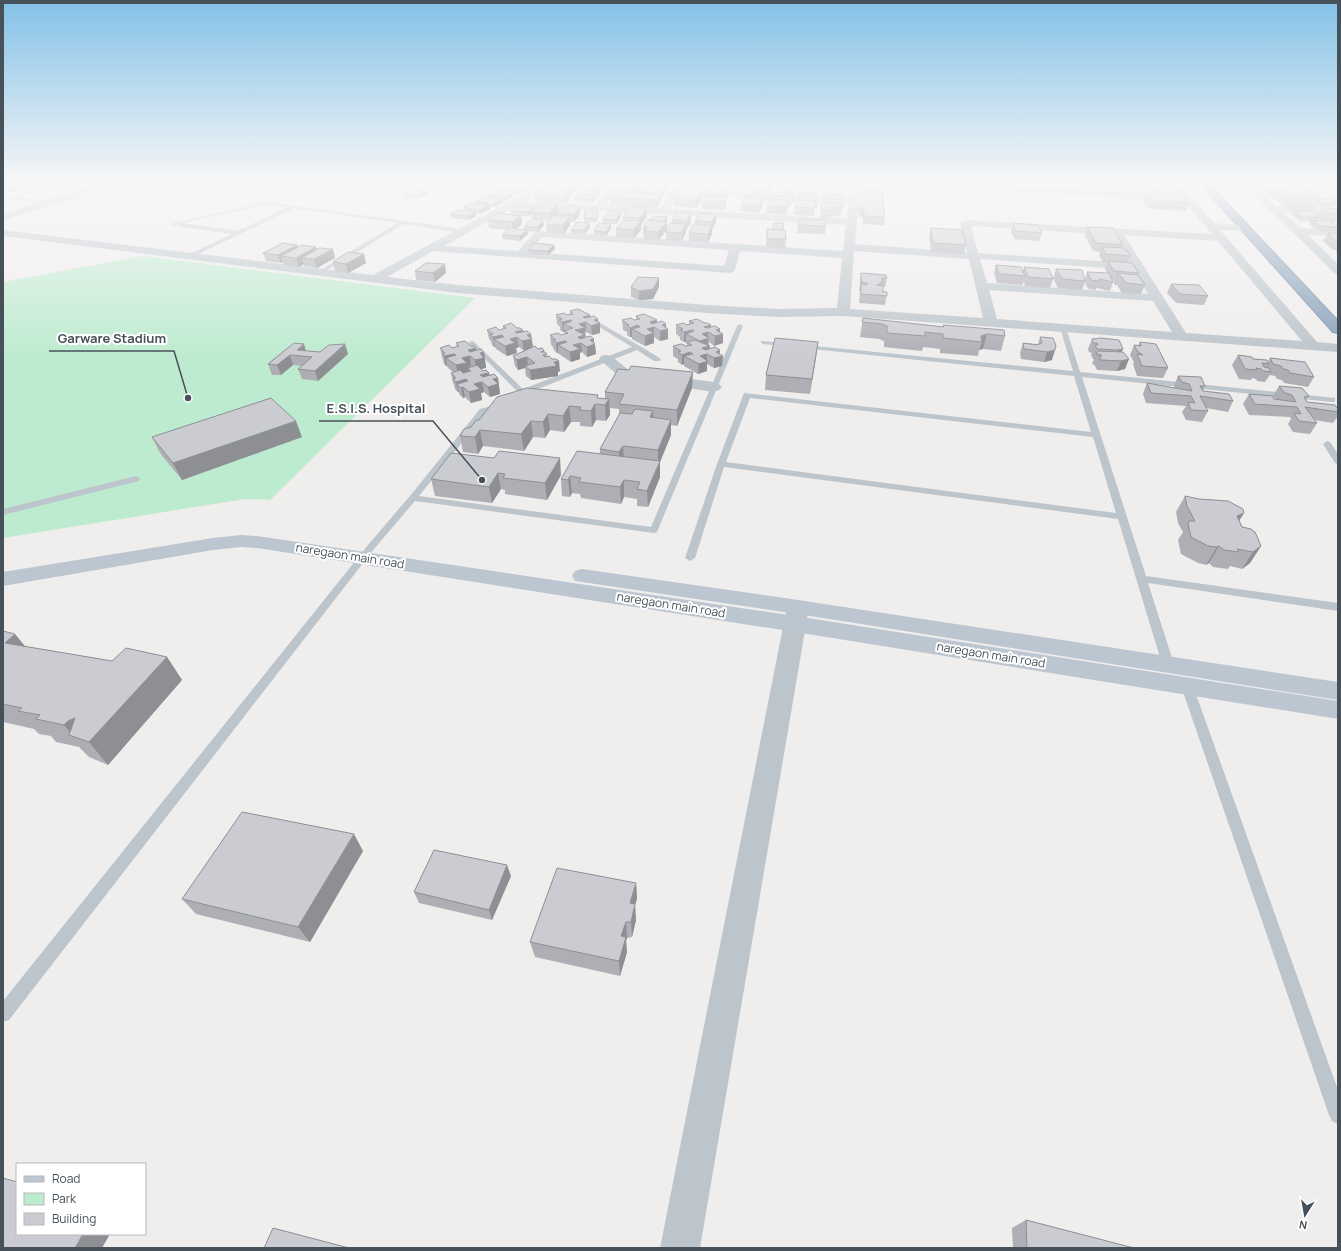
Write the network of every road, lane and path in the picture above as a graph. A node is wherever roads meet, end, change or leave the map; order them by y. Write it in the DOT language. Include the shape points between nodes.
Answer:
graph roads {
  1 [pos="87,243"];
  2 [pos="216,243"];
  3 [pos="367,243"];
  4 [pos="440,243"];
  5 [pos="531,243"];
  6 [pos="681,243"];
  7 [pos="850,243"];
  8 [pos="971,243"];
  9 [pos="1050,243"];
  10 [pos="1123,243"];
  11 [pos="1225,243"];
  12 [pos="1259,243"];
  13 [pos="1310,243"];
  14 [pos="736,247"];
  15 [pos="432,248"];
  16 [pos="849,251"];
  17 [pos="520,255"];
  18 [pos="190,256"];
  19 [pos="974,256"];
  20 [pos="1058,262"];
  21 [pos="1138,267"];
  22 [pos="1338,271"];
  23 [pos="319,272"];
  24 [pos="374,279"];
  25 [pos="981,286"];
  26 [pos="1157,298"];
  27 [pos="843,312"];
  28 [pos="991,323"];
  29 [pos="598,324"];
  30 [pos="740,326"];
  31 [pos="1063,328"];
  32 [pos="1338,329"];
  33 [pos="1181,336"];
  34 [pos="471,342"];
  35 [pos="763,342"];
  36 [pos="1313,346"];
  37 [pos="638,347"];
  38 [pos="1338,348"];
  39 [pos="606,359"];
  40 [pos="657,359"];
  41 [pos="1077,374"];
  42 [pos="714,386"];
  43 [pos="522,392"];
  44 [pos="1332,400"];
  45 [pos="1096,435"];
  46 [pos="1327,444"];
  47 [pos="1338,461"];
  48 [pos="721,464"];
  49 [pos="136,479"];
  50 [pos="413,498"];
  51 [pos="3,512"];
  52 [pos="1122,517"];
  53 [pos="367,552"];
  54 [pos="690,558"];
  55 [pos="3,566"];
  56 [pos="3,579"];
  57 [pos="1141,579"];
  58 [pos="1338,607"];
  59 [pos="796,615"];
  60 [pos="1168,664"];
  61 [pos="1187,686"];
  62 [pos="1338,691"];
  63 [pos="1338,710"];
  64 [pos="3,1014"];
  65 [pos="1338,1115"];
  66 [pos="680,1248"];
  1 -- 18 [label="street"];
  2 -- 18 [label="lane"];
  3 -- 23 [label="lane"];
  4 -- 15 [label="street"];
  5 -- 17 [label="street"];
  6 -- 14 [label="street"];
  7 -- 16 [label="street"];
  8 -- 19 [label="street"];
  9 -- 20 [label="street"];
  10 -- 21 [label="street"];
  11 -- 36 [label="street"];
  12 -- 32 [label="highway"];
  13 -- 22 [label="street"];
  14 -- 16 [label="street"];
  14 -- 17 [label="street" via="729,270"];
  15 -- 17 [label="street"];
  15 -- 24 [label="street"];
  16 -- 19 [label="street"];
  16 -- 27 [label="street"];
  18 -- 23 [label="street"];
  19 -- 20 [label="street"];
  19 -- 25 [label="street"];
  20 -- 21 [label="street"];
  21 -- 26 [label="street"];
  23 -- 24 [label="street"];
  24 -- 27 [label="street" via="458,289 707,310"];
  25 -- 26 [label="street"];
  25 -- 28 [label="street"];
  26 -- 33 [label="street"];
  27 -- 28 [label="street"];
  28 -- 31 [label="street"];
  29 -- 37 [label="lane"];
  30 -- 42 [label="lane"];
  31 -- 33 [label="street"];
  31 -- 41 [label="lane"];
  33 -- 36 [label="street"];
  34 -- 43 [label="lane"];
  35 -- 41 [label="lane"];
  36 -- 38 [label="street"];
  37 -- 39 [label="lane"];
  37 -- 40 [label="lane"];
  39 -- 42 [label="street" via="626,375"];
  39 -- 43 [label="lane"];
  41 -- 44 [label="lane"];
  41 -- 45 [label="lane"];
  42 -- 50 [label="lane" via="654,530"];
  43 -- 50 [label="lane" via="512,402 483,411"];
  45 -- 48 [label="lane" via="746,395"];
  45 -- 52 [label="lane"];
  46 -- 47 [label="lane"];
  48 -- 52 [label="lane"];
  48 -- 54 [label="lane"];
  49 -- 51 [label="lane"];
  50 -- 53 [label="lane"];
  52 -- 57 [label="lane"];
  53 -- 55 [label="street, naregaon main road" via="250,529 224,530"];
  53 -- 56 [label="street, naregaon main road" via="242,541 169,550"];
  53 -- 59 [label="street, naregaon main road"];
  53 -- 64 [label="lane"];
  57 -- 58 [label="lane"];
  57 -- 60 [label="lane"];
  59 -- 60 [label="street, naregaon main road"];
  59 -- 61 [label="street, naregaon main road"];
  59 -- 66 [label="street"];
  60 -- 62 [label="street, naregaon main road"];
  61 -- 63 [label="street, naregaon main road"];
  61 -- 65 [label="lane"];
}
